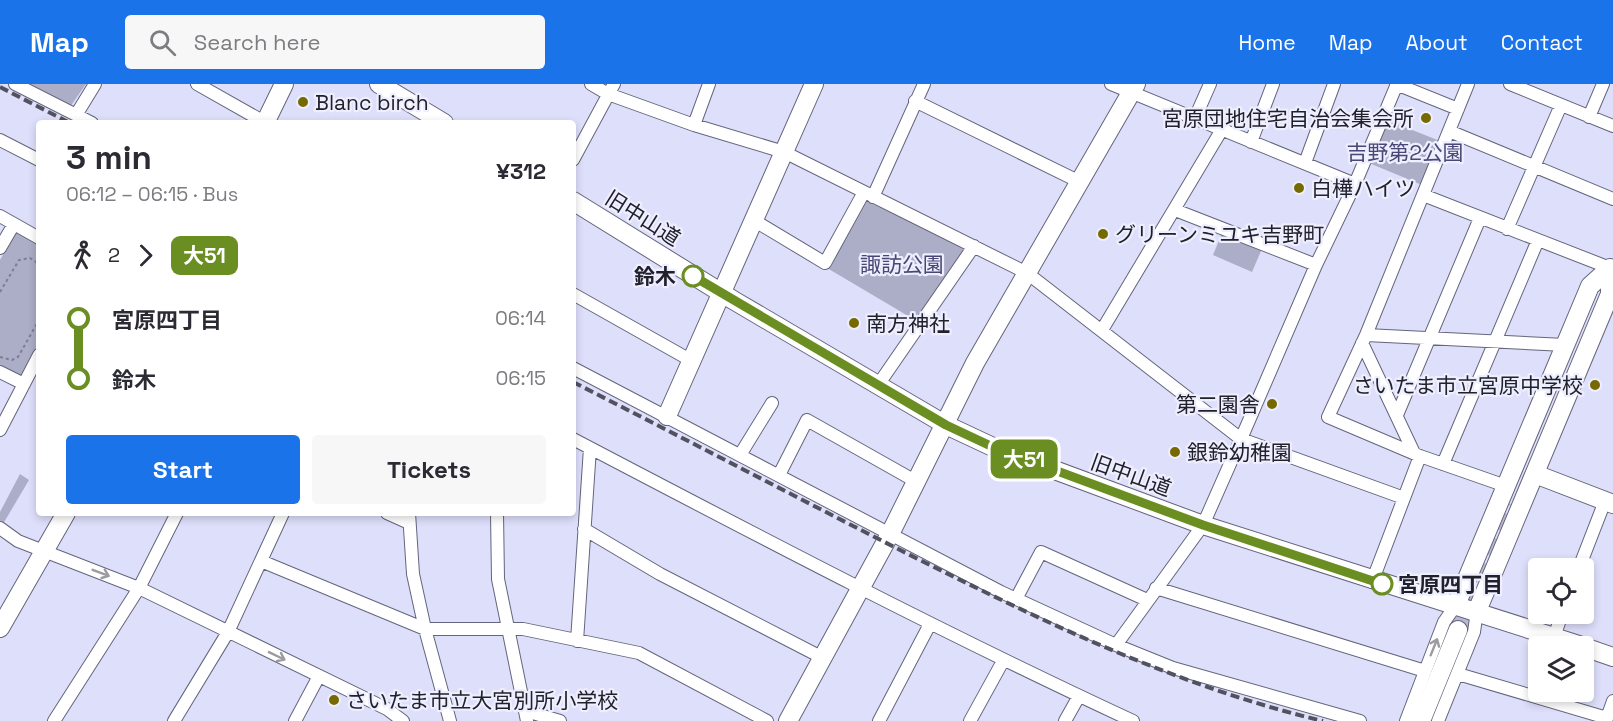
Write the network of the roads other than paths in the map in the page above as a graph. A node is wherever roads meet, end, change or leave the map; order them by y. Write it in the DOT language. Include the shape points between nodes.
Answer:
graph roads {
  1 [pos="15,84"];
  2 [pos="95,84"];
  3 [pos="197,84"];
  4 [pos="284,84"];
  5 [pos="379,84"];
  6 [pos="591,84"];
  7 [pos="709,84"];
  8 [pos="814,84"];
  9 [pos="924,84"];
  10 [pos="1112,84"];
  11 [pos="1210,84"];
  12 [pos="1273,84"];
  13 [pos="1334,84"];
  14 [pos="1396,84"];
  15 [pos="1468,84"];
  16 [pos="1510,84"];
  17 [pos="1603,84"];
  18 [pos="1533,88"];
  19 [pos="611,89"];
  20 [pos="1133,89"];
  21 [pos="915,101"];
  22 [pos="1561,105"];
  23 [pos="1458,109"];
  24 [pos="76,115"];
  25 [pos="1589,117"];
  26 [pos="1195,118"];
  27 [pos="86,120"];
  28 [pos="261,120"];
  29 [pos="267,120"];
  30 [pos="439,120"];
  31 [pos="694,124"];
  32 [pos="1613,126"];
  33 [pos="1221,131"];
  34 [pos="1449,131"];
  35 [pos="0,140"];
  36 [pos="1251,142"];
  37 [pos="784,152"];
  38 [pos="576,154"];
  39 [pos="36,158"];
  40 [pos="1305,163"];
  41 [pos="1533,165"];
  42 [pos="1080,182"];
  43 [pos="1355,184"];
  44 [pos="868,194"];
  45 [pos="1423,195"];
  46 [pos="1613,199"];
  47 [pos="576,203"];
  48 [pos="1175,210"];
  49 [pos="0,216"];
  50 [pos="1480,218"];
  51 [pos="754,221"];
  52 [pos="14,224"];
  53 [pos="1507,230"];
  54 [pos="36,236"];
  55 [pos="1538,240"];
  56 [pos="974,246"];
  57 [pos="0,248"];
  58 [pos="1611,264"];
  59 [pos="1316,265"];
  60 [pos="1027,273"];
  61 [pos="723,294"];
  62 [pos="576,296"];
  63 [pos="1102,330"];
  64 [pos="1430,338"];
  65 [pos="1364,339"];
  66 [pos="1496,340"];
  67 [pos="1565,345"];
  68 [pos="692,361"];
  69 [pos="36,362"];
  70 [pos="576,370"];
  71 [pos="0,372"];
  72 [pos="24,384"];
  73 [pos="878,385"];
  74 [pos="772,403"];
  75 [pos="668,416"];
  76 [pos="1397,416"];
  77 [pos="946,425"];
  78 [pos="0,430"];
  79 [pos="1241,439"];
  80 [pos="576,441"];
  81 [pos="590,448"];
  82 [pos="1417,454"];
  83 [pos="740,455"];
  84 [pos="1443,464"];
  85 [pos="1535,474"];
  86 [pos="779,475"];
  87 [pos="917,482"];
  88 [pos="1506,486"];
  89 [pos="1404,498"];
  90 [pos="1609,502"];
  91 [pos="1510,504"];
  92 [pos="64,516"];
  93 [pos="175,516"];
  94 [pos="282,516"];
  95 [pos="497,516"];
  96 [pos="408,517"];
  97 [pos="1203,525"];
  98 [pos="0,528"];
  99 [pos="584,529"];
  100 [pos="890,534"];
  101 [pos="1483,540"];
  102 [pos="1504,548"];
  103 [pos="46,551"];
  104 [pos="1584,558"];
  105 [pos="261,561"];
  106 [pos="1372,582"];
  107 [pos="139,588"];
  108 [pos="1156,588"];
  109 [pos="860,590"];
  110 [pos="1016,599"];
  111 [pos="1147,600"];
  112 [pos="1456,605"];
  113 [pos="1477,611"];
  114 [pos="930,624"];
  115 [pos="0,628"];
  116 [pos="425,629"];
  117 [pos="506,629"];
  118 [pos="1458,630"];
  119 [pos="228,632"];
  120 [pos="1551,636"];
  121 [pos="577,640"];
  122 [pos="1116,645"];
  123 [pos="1594,651"];
  124 [pos="1613,657"];
  125 [pos="823,658"];
  126 [pos="1003,661"];
  127 [pos="1425,671"];
  128 [pos="1458,674"];
  129 [pos="319,676"];
  130 [pos="1079,696"];
  131 [pos="1613,701"];
  132 [pos="526,716"];
  133 [pos="1606,719"];
  134 [pos="54,721"];
  135 [pos="174,721"];
  136 [pos="295,721"];
  137 [pos="403,721"];
  138 [pos="450,721"];
  139 [pos="560,721"];
  140 [pos="767,721"];
  141 [pos="788,721"];
  142 [pos="879,721"];
  143 [pos="970,721"];
  144 [pos="1065,721"];
  145 [pos="1133,721"];
  146 [pos="1360,721"];
  147 [pos="1406,721"];
  148 [pos="1421,721"];
  149 [pos="1438,721"];
  1 -- 24 [label="street"];
  2 -- 24 [label="street"];
  3 -- 28 [label="street"];
  4 -- 29 [label="street"];
  5 -- 30 [label="street"];
  6 -- 19 [label="street"];
  7 -- 31 [label="street"];
  8 -- 37 [label="street"];
  9 -- 21 [label="street"];
  10 -- 20 [label="street"];
  11 -- 26 [label="street"];
  12 -- 36 [label="street"];
  13 -- 40 [label="street"];
  14 -- 23 [label="street"];
  14 -- 43 [label="street"];
  15 -- 23 [label="street"];
  16 -- 18 [label="street"];
  17 -- 25 [label="street"];
  18 -- 22 [label="street"];
  19 -- 31 [label="street"];
  19 -- 38 [label="street"];
  20 -- 26 [label="street"];
  20 -- 42 [label="street"];
  21 -- 42 [label="street"];
  21 -- 44 [label="street"];
  22 -- 25 [label="street"];
  22 -- 41 [label="street"];
  23 -- 34 [label="street"];
  24 -- 27 [label="street"];
  25 -- 32 [label="street"];
  26 -- 33 [label="street"];
  31 -- 37 [label="street"];
  33 -- 36 [label="street"];
  33 -- 48 [label="street"];
  34 -- 41 [label="street"];
  34 -- 45 [label="street"];
  35 -- 39 [label="street"];
  36 -- 40 [label="street"];
  37 -- 44 [label="street"];
  37 -- 51 [label="street"];
  40 -- 43 [label="street"];
  41 -- 46 [label="street"];
  41 -- 53 [label="street"];
  42 -- 60 [label="street"];
  43 -- 59 [label="street"];
  44 -- 51 [label="street" via="825,263"];
  44 -- 56 [label="street"];
  45 -- 50 [label="street"];
  45 -- 65 [label="street"];
  47 -- 61 [label="street, 旧中山道"];
  48 -- 59 [label="street"];
  48 -- 63 [label="street"];
  49 -- 52 [label="street"];
  50 -- 53 [label="street"];
  50 -- 64 [label="street"];
  51 -- 61 [label="street"];
  52 -- 54 [label="street"];
  52 -- 57 [label="street"];
  53 -- 55 [label="street"];
  55 -- 58 [label="street"];
  55 -- 66 [label="street"];
  56 -- 60 [label="street"];
  56 -- 73 [label="street"];
  58 -- 67 [label="street" via="1590,286"];
  58 -- 85 [label="street" via="1610,294"];
  58 -- 91 [label="street"];
  59 -- 79 [label="street"];
  60 -- 63 [label="street"];
  60 -- 77 [label="street" via="975,363"];
  61 -- 68 [label="street"];
  61 -- 73 [label="street, 旧中山道"];
  62 -- 68 [label="street"];
  63 -- 79 [label="street"];
  64 -- 65 [label="street"];
  64 -- 66 [label="street"];
  64 -- 76 [label="street"];
  65 -- 76 [label="street"];
  65 -- 82 [label="street" via="1328,417"];
  66 -- 67 [label="street"];
  66 -- 84 [label="street"];
  67 -- 88 [label="street"];
  68 -- 75 [label="street"];
  69 -- 72 [label="street"];
  70 -- 75 [label="street"];
  71 -- 72 [label="street"];
  72 -- 78 [label="street"];
  73 -- 77 [label="street, 旧中山道"];
  74 -- 83 [label="street"];
  75 -- 83 [label="street"];
  76 -- 82 [label="street"];
  77 -- 87 [label="street"];
  77 -- 97 [label="street, 旧中山道" via="1037,465"];
  79 -- 89 [label="street"];
  79 -- 97 [label="street"];
  80 -- 81 [label="street"];
  81 -- 99 [label="street"];
  81 -- 109 [label="street"];
  82 -- 84 [label="street"];
  82 -- 89 [label="street"];
  83 -- 86 [label="street"];
  84 -- 88 [label="street"];
  85 -- 90 [label="street"];
  85 -- 102 [label="street"];
  86 -- 87 [label="street" via="807,420"];
  86 -- 100 [label="street"];
  87 -- 100 [label="street"];
  88 -- 101 [label="street"];
  89 -- 106 [label="street"];
  90 -- 104 [label="street"];
  92 -- 103 [label="street"];
  93 -- 107 [label="street"];
  94 -- 105 [label="street"];
  95 -- 117 [label="street" via="498,579"];
  96 -- 116 [label="street" via="413,574"];
  97 -- 106 [label="street, 旧中山道"];
  97 -- 108 [label="street"];
  98 -- 103 [label="street" via="18,541"];
  99 -- 121 [label="street"];
  99 -- 125 [label="street" via="660,574"];
  100 -- 109 [label="street"];
  100 -- 110 [label="street"];
  101 -- 102 [label="street" via="1492,547"];
  101 -- 112 [label="street"];
  102 -- 113 [label="street"];
  103 -- 107 [label="street, one-way"];
  103 -- 115 [label="street"];
  105 -- 116 [label="street"];
  105 -- 119 [label="street"];
  106 -- 112 [label="street, 旧中山道"];
  107 -- 119 [label="street"];
  107 -- 134 [label="street"];
  108 -- 111 [label="street"];
  108 -- 127 [label="street"];
  109 -- 114 [label="street"];
  109 -- 125 [label="street"];
  110 -- 111 [label="street" via="1041,552"];
  110 -- 122 [label="street"];
  111 -- 122 [label="street"];
  112 -- 113 [label="street, 旧中山道"];
  127 -- 112 [label="street, one-way" via="1444,622"];
  113 -- 120 [label="street, 旧中山道"];
  113 -- 128 [label="street" via="1474,632"];
  114 -- 126 [label="street"];
  114 -- 142 [label="street"];
  116 -- 117 [label="street"];
  116 -- 138 [label="street"];
  117 -- 121 [label="street"];
  117 -- 132 [label="street"];
  118 -- 148 [label="street"];
  119 -- 129 [label="street, one-way"];
  119 -- 135 [label="street"];
  121 -- 140 [label="street" via="639,653"];
  122 -- 146 [label="street" via="1173,668"];
  123 -- 124 [label="street, 旧中山道"];
  125 -- 141 [label="street"];
  126 -- 130 [label="street"];
  126 -- 143 [label="street"];
  127 -- 147 [label="street"];
  128 -- 133 [label="street"];
  128 -- 149 [label="street"];
  129 -- 136 [label="street"];
  129 -- 137 [label="street" via="387,709"];
  130 -- 144 [label="street"];
  130 -- 145 [label="street"];
  131 -- 133 [label="street"];
  132 -- 139 [label="street"];
}
